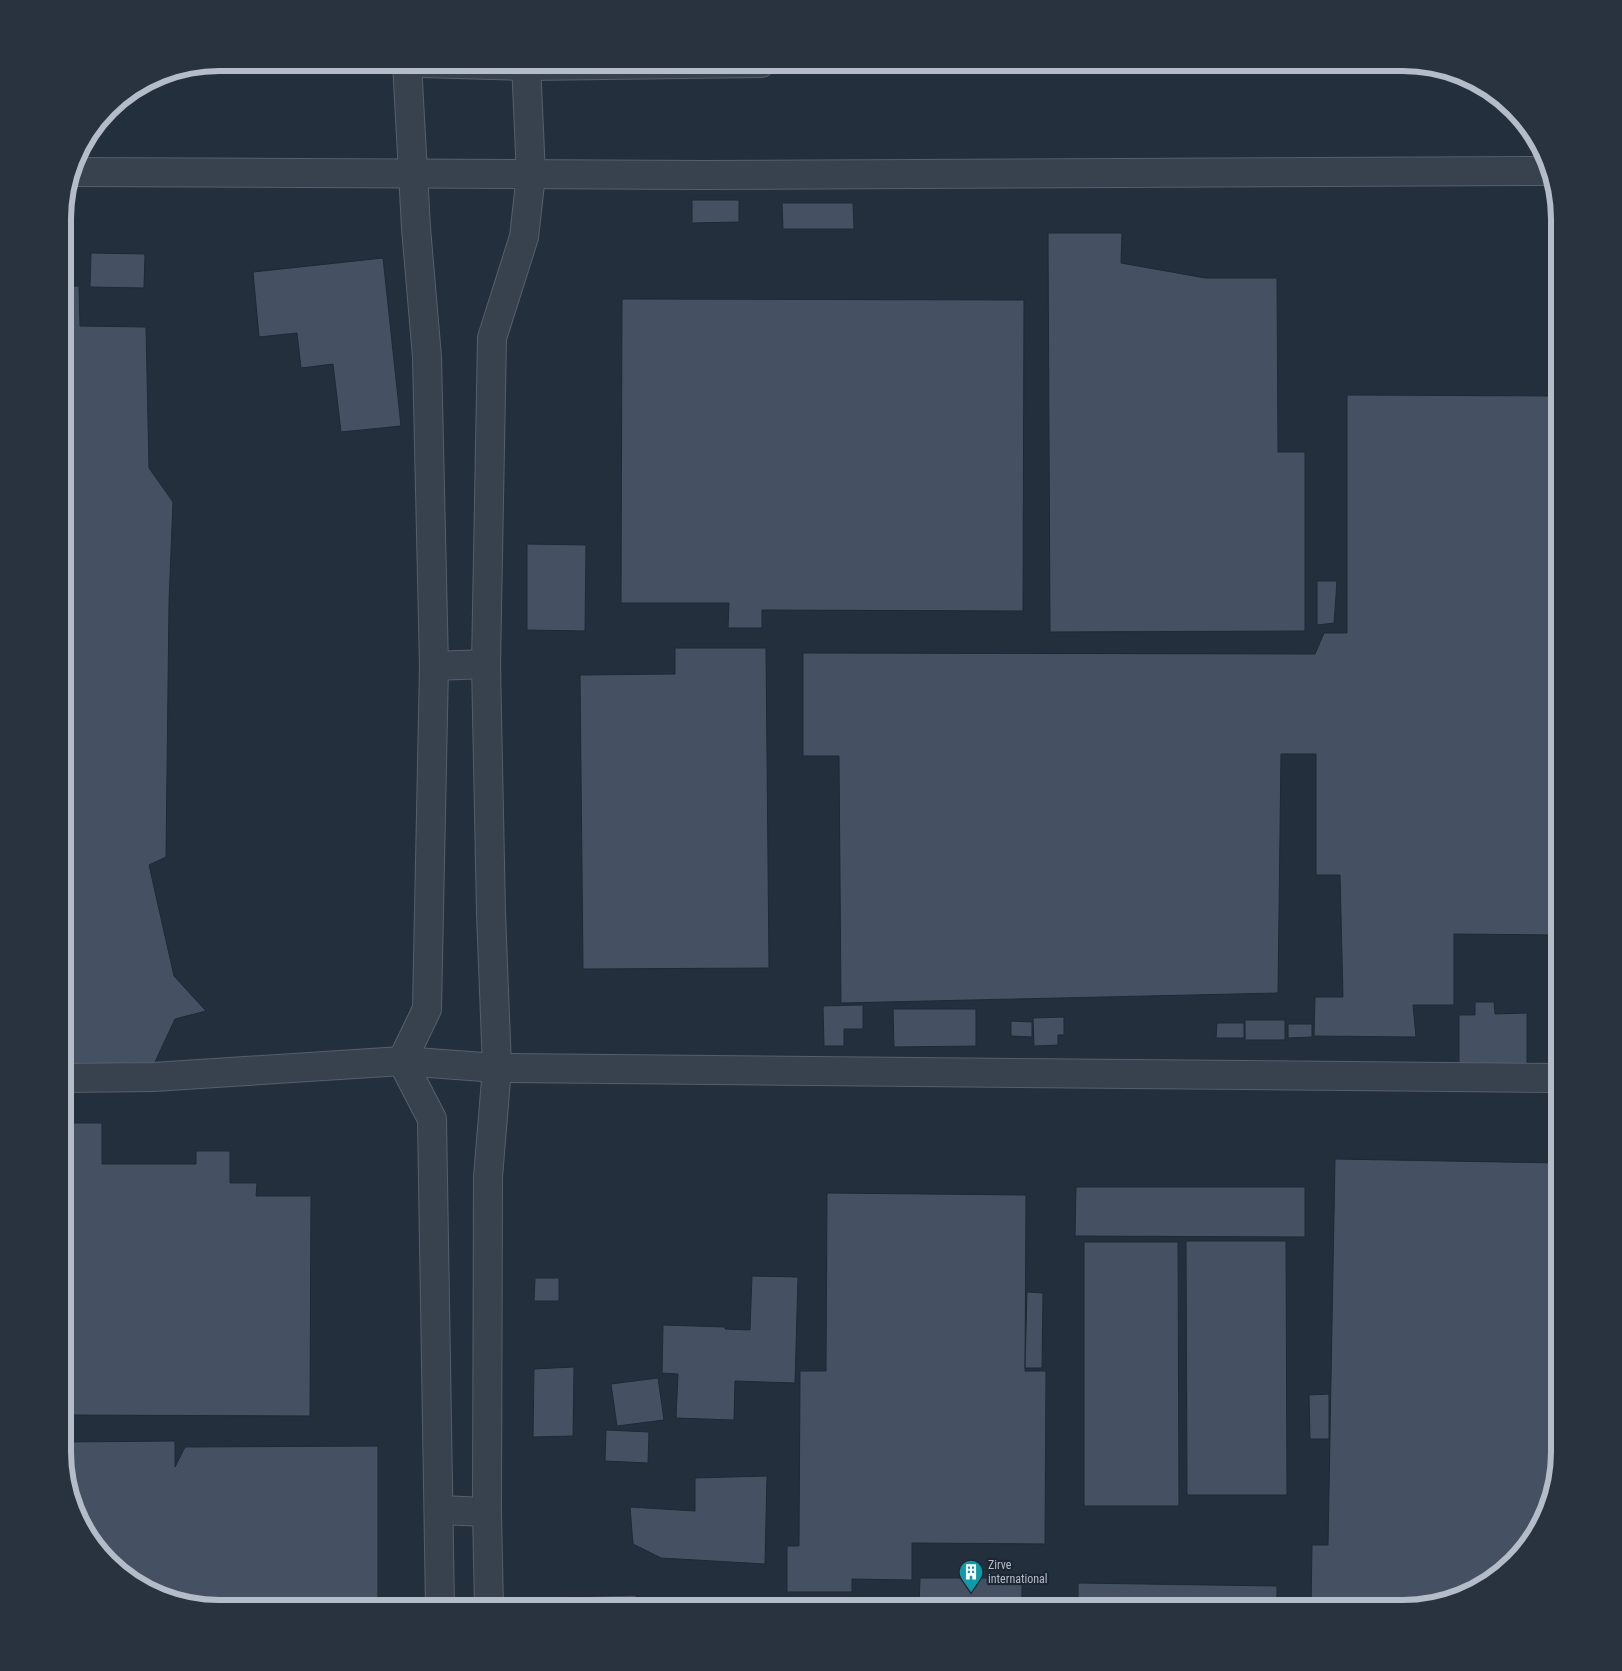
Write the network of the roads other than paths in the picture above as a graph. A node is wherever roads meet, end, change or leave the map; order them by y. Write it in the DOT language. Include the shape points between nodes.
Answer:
graph roads {
  1 [pos="408,72"];
  2 [pos="527,72"];
  3 [pos="1542,171"];
  4 [pos="79,172"];
  5 [pos="413,174"];
  6 [pos="531,176"];
  7 [pos="486,664"];
  8 [pos="434,666"];
  9 [pos="402,1061"];
  10 [pos="497,1068"];
  11 [pos="71,1078"];
  12 [pos="1551,1078"];
  13 [pos="439,1510"];
  14 [pos="487,1512"];
  15 [pos="440,1600"];
  16 [pos="489,1600"];
  1 -- 5 [label="street"];
  2 -- 6 [label="street"];
  3 -- 6 [label="street"];
  4 -- 5 [label="street"];
  5 -- 6 [label="street"];
  5 -- 8 [label="street" via="426,357"];
  6 -- 7 [label="street" via="524,237 492,338"];
  7 -- 8 [label="street"];
  7 -- 10 [label="street"];
  8 -- 9 [label="street" via="427,1009"];
  9 -- 10 [label="street"];
  9 -- 11 [label="street" via="153,1077"];
  9 -- 13 [label="street" via="432,1118"];
  10 -- 12 [label="street"];
  10 -- 14 [label="street" via="488,1177"];
  13 -- 14 [label="street"];
  13 -- 15 [label="street"];
  14 -- 16 [label="street"];
}
